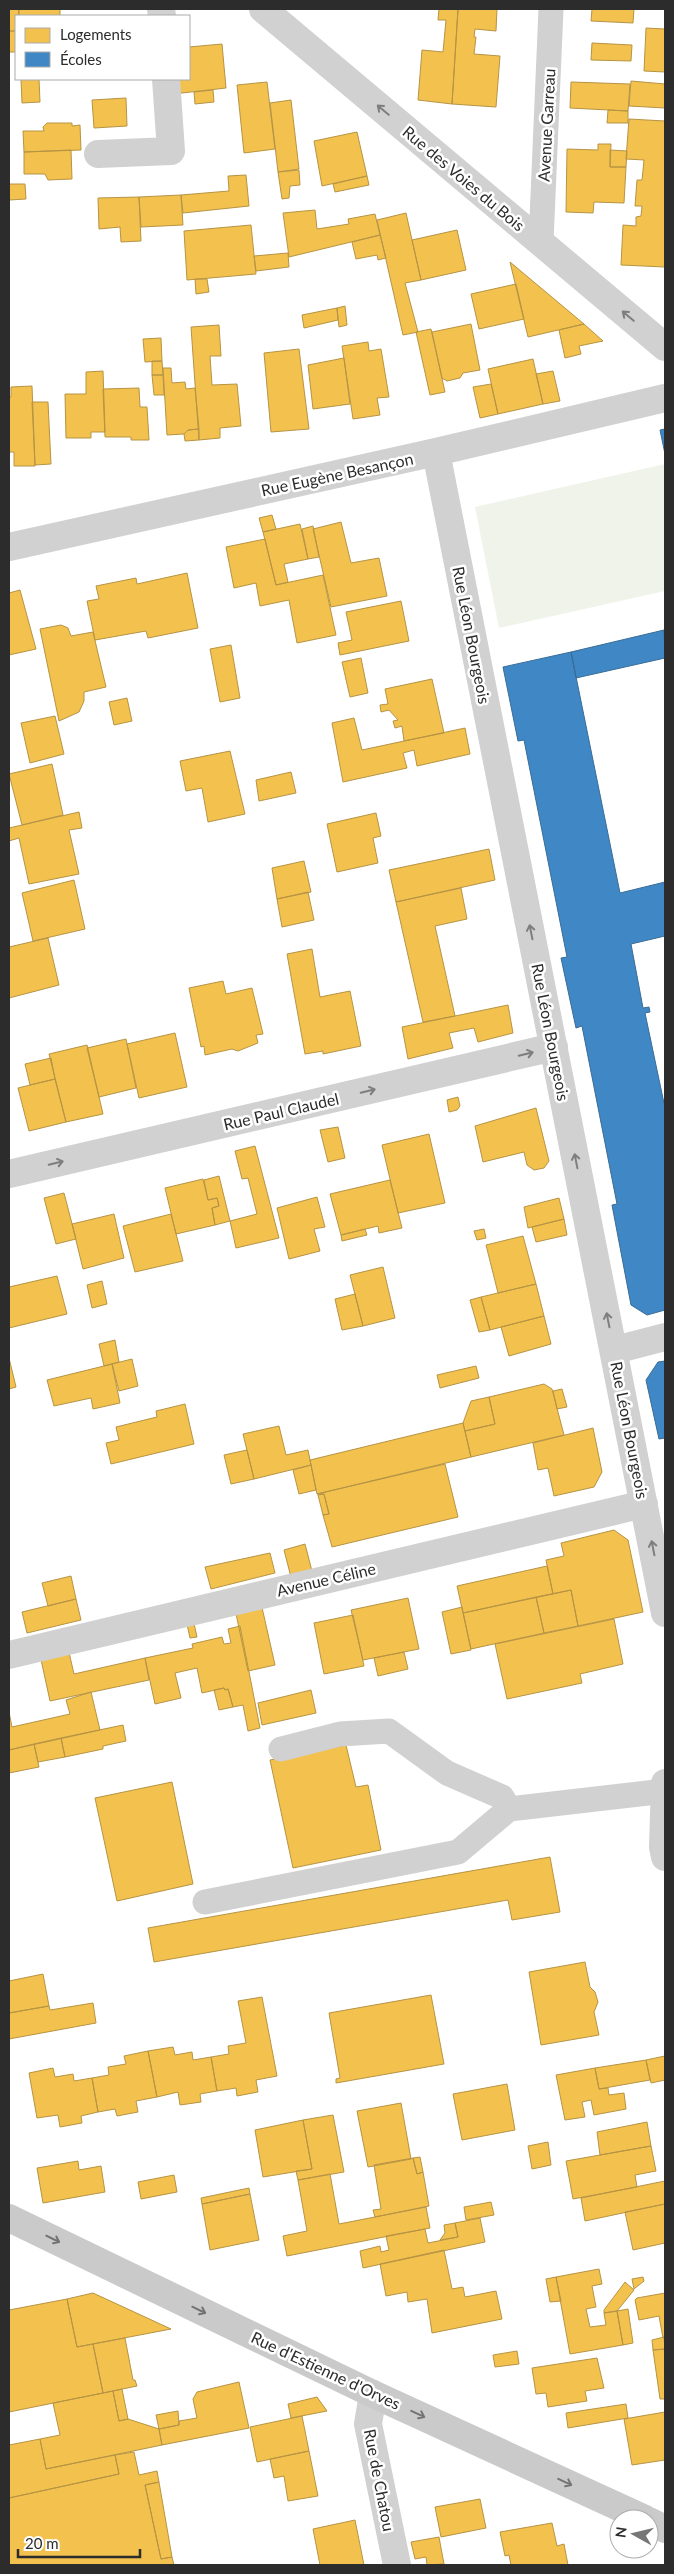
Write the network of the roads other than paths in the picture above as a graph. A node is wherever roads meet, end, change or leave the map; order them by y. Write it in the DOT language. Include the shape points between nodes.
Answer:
graph roads {
  1 [pos="263,9"];
  2 [pos="552,9"];
  3 [pos="166,80"];
  4 [pos="98,154"];
  5 [pos="541,242"];
  6 [pos="665,347"];
  7 [pos="665,398"];
  8 [pos="436,452"];
  9 [pos="9,546"];
  10 [pos="554,1048"];
  11 [pos="9,1174"];
  12 [pos="665,1337"];
  13 [pos="615,1350"];
  14 [pos="644,1504"];
  15 [pos="665,1613"];
  16 [pos="9,1654"];
  17 [pos="282,1749"];
  18 [pos="665,1783"];
  19 [pos="665,1791"];
  20 [pos="509,1809"];
  21 [pos="665,1857"];
  22 [pos="205,1902"];
  23 [pos="9,2218"];
  24 [pos="373,2394"];
  25 [pos="622,2509"];
  26 [pos="397,2565"];
  5 -- 1 [label="street, Rue des Voies du Bois, one-way"];
  2 -- 5 [label="lane, Avenue Garreau"];
  3 -- 4 [label="street" via="171,151"];
  6 -- 5 [label="street, Rue des Voies du Bois, one-way"];
  7 -- 8 [label="street, Rue Eugène Besançon"];
  8 -- 9 [label="street, Rue Eugène Besançon"];
  10 -- 8 [label="street, Rue Léon Bourgeois, one-way"];
  11 -- 10 [label="street, Rue Paul Claudel, one-way"];
  13 -- 10 [label="street, Rue Léon Bourgeois, one-way"];
  12 -- 13 [label="street"];
  13 -- 14 [label="street, Rue Léon Bourgeois"];
  15 -- 14 [label="street, Rue Léon Bourgeois, one-way"];
  14 -- 16 [label="street, Avenue Céline"];
  17 -- 20 [label="lane" via="340,1734 389,1731 447,1773 502,1797"];
  18 -- 19 [label="street"];
  19 -- 20 [label="lane"];
  19 -- 21 [label="street"];
  20 -- 22 [label="lane" via="458,1852"];
  23 -- 24 [label="street, Rue d'Estienne d'Orves, one-way"];
  24 -- 25 [label="street, Rue d'Estienne d'Orves, one-way"];
  24 -- 26 [label="street, Rue de Chatou" via="368,2424"];
}
